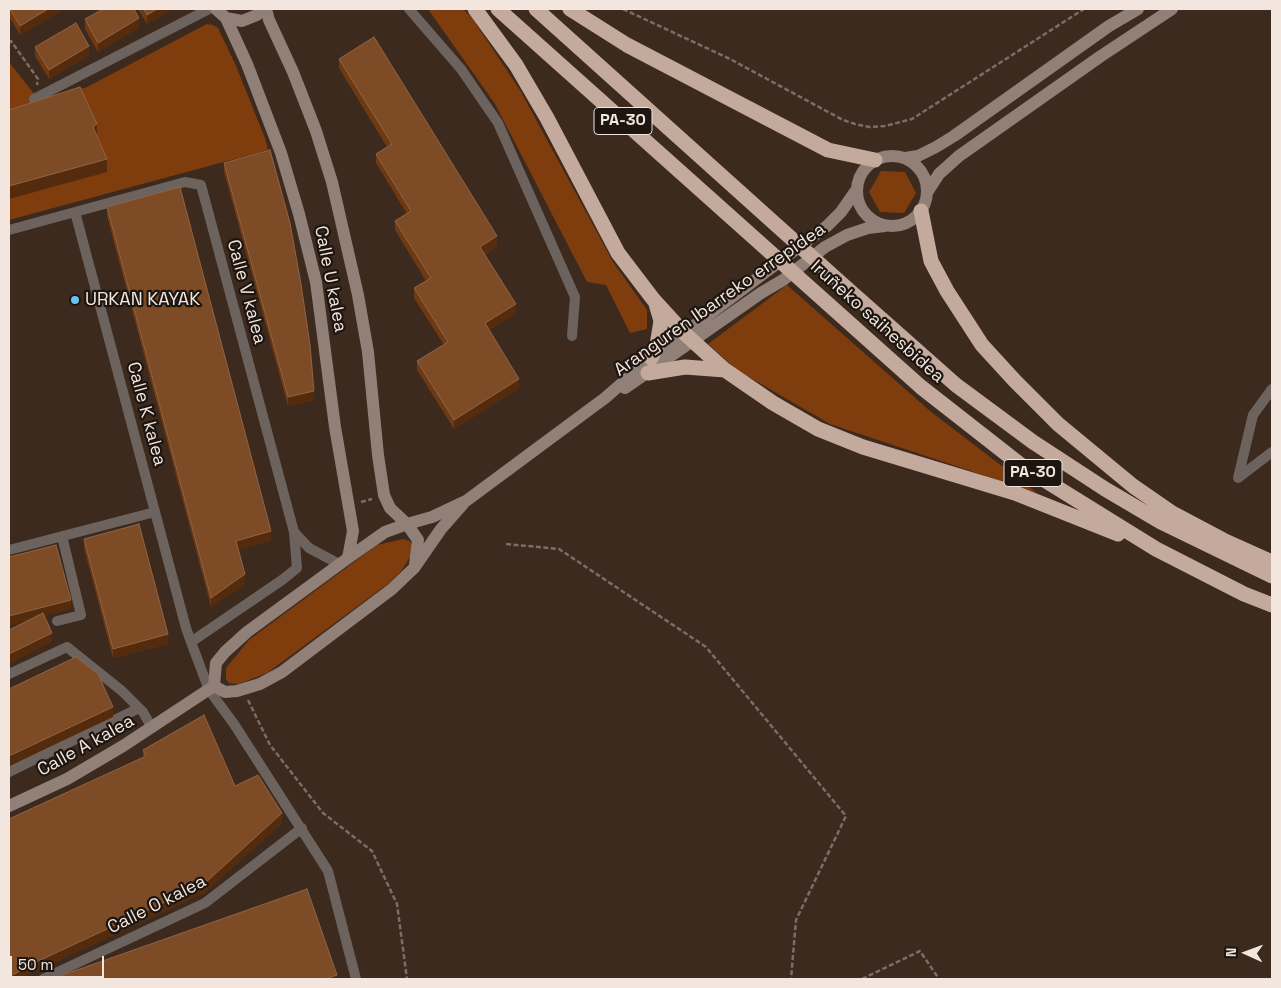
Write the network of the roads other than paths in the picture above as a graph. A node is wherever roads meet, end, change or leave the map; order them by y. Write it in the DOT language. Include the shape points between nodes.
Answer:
graph roads {
  1 [pos="209,9"];
  2 [pos="216,9"];
  3 [pos="262,9"];
  4 [pos="266,9"];
  5 [pos="409,9"];
  6 [pos="476,9"];
  7 [pos="498,9"];
  8 [pos="536,9"];
  9 [pos="570,9"];
  10 [pos="1138,9"];
  11 [pos="1172,9"];
  12 [pos="226,18"];
  13 [pos="34,98"];
  14 [pos="905,158"];
  15 [pos="875,160"];
  16 [pos="857,190"];
  17 [pos="928,191"];
  18 [pos="921,211"];
  19 [pos="75,212"];
  20 [pos="885,226"];
  21 [pos="9,230"];
  22 [pos="654,301"];
  23 [pos="572,336"];
  24 [pos="694,340"];
  25 [pos="649,366"];
  26 [pos="725,370"];
  27 [pos="1272,389"];
  28 [pos="1272,452"];
  29 [pos="466,501"];
  30 [pos="155,512"];
  31 [pos="408,524"];
  32 [pos="294,532"];
  33 [pos="62,536"];
  34 [pos="1156,549"];
  35 [pos="9,550"];
  36 [pos="343,561"];
  37 [pos="1272,562"];
  38 [pos="414,568"];
  39 [pos="1272,576"];
  40 [pos="1272,606"];
  41 [pos="57,620"];
  42 [pos="191,642"];
  43 [pos="9,674"];
  44 [pos="211,688"];
  45 [pos="139,708"];
  46 [pos="152,728"];
  47 [pos="9,772"];
  48 [pos="9,806"];
  49 [pos="302,828"];
  50 [pos="43,979"];
  51 [pos="356,979"];
  1 -- 13 [label="street"];
  2 -- 12 [label="street"];
  3 -- 12 [label="street" via="257,16 242,21"];
  4 -- 31 [label="street, Calle U kalea" via="316,131 332,182 368,352 384,495 390,508"];
  5 -- 23 [label="street" via="461,69 498,123 575,297"];
  6 -- 22 [label="highway" via="516,65 548,118 618,253"];
  7 -- 34 [label="highway, Iruñeko saihesbidea / PA-30" via="921,388 1022,466"];
  8 -- 39 [label="highway, Iruñeko saihesbidea / PA-30" via="956,385 1105,489 1161,522"];
  9 -- 15 [label="highway" via="627,44 828,150"];
  10 -- 14 [label="street" via="954,136 918,156"];
  11 -- 17 [label="street" via="959,156 939,174"];
  12 -- 36 [label="street, Calle U kalea" via="266,111 299,214 316,282 353,531"];
  14 -- 15 [label="street" via="885,156"];
  14 -- 17 [label="street" via="921,171"];
  15 -- 16 [label="street" via="866,168"];
  16 -- 20 [label="street" via="858,199 868,216"];
  16 -- 24 [label="street, Aranguren Ibarreko errepidea" via="828,226 763,274"];
  17 -- 18 [label="street"];
  18 -- 20 [label="street" via="905,224"];
  18 -- 37 [label="highway" via="931,260 947,291 982,345 1058,424 1133,486 1172,513"];
  19 -- 21 [label="street"];
  19 -- 30 [label="street, Calle K kalea"];
  19 -- 32 [label="street, Calle V kalea" via="185,182 201,185"];
  20 -- 24 [label="street, Aranguren Ibarreko errepidea" via="847,235 825,247"];
  22 -- 24 [label="highway"];
  22 -- 25 [label="highway" via="661,322"];
  24 -- 25 [label="street, Aranguren Ibarreko errepidea"];
  24 -- 26 [label="highway"];
  25 -- 26 [label="highway"];
  25 -- 29 [label="street, Aranguren Ibarreko errepidea" via="633,384 605,398"];
  26 -- 34 [label="highway" via="818,429 863,447 1015,493"];
  27 -- 28 [label="street" via="1253,415 1238,478"];
  29 -- 31 [label="street, Aranguren Ibarreko errepidea"];
  29 -- 38 [label="street, Aranguren Ibarreko errepidea" via="441,529"];
  30 -- 33 [label="street"];
  30 -- 42 [label="street, Calle K kalea"];
  31 -- 36 [label="street, Aranguren Ibarreko errepidea" via="385,532"];
  31 -- 38 [label="street" via="418,540"];
  32 -- 36 [label="street" via="309,548"];
  32 -- 42 [label="street, Calle V kalea" via="298,568"];
  33 -- 35 [label="street"];
  33 -- 41 [label="street" via="81,615"];
  34 -- 40 [label="highway, Iruñeko saihesbidea / PA-30"];
  36 -- 44 [label="street, Aranguren Ibarreko errepidea" via="224,652 216,663"];
  38 -- 44 [label="street, Aranguren Ibarreko errepidea" via="392,589 282,672 242,689 225,692"];
  42 -- 44 [label="street, Calle K kalea"];
  43 -- 45 [label="street, Calle A kalea" via="67,647"];
  44 -- 46 [label="street, Calle A kalea"];
  44 -- 49 [label="street"];
  45 -- 46 [label="street, Calle A kalea"];
  45 -- 47 [label="street, Calle A kalea"];
  46 -- 48 [label="street, Calle A kalea" via="67,778"];
  49 -- 50 [label="street, Calle O kalea" via="205,903"];
  49 -- 51 [label="street" via="328,870"];
}
